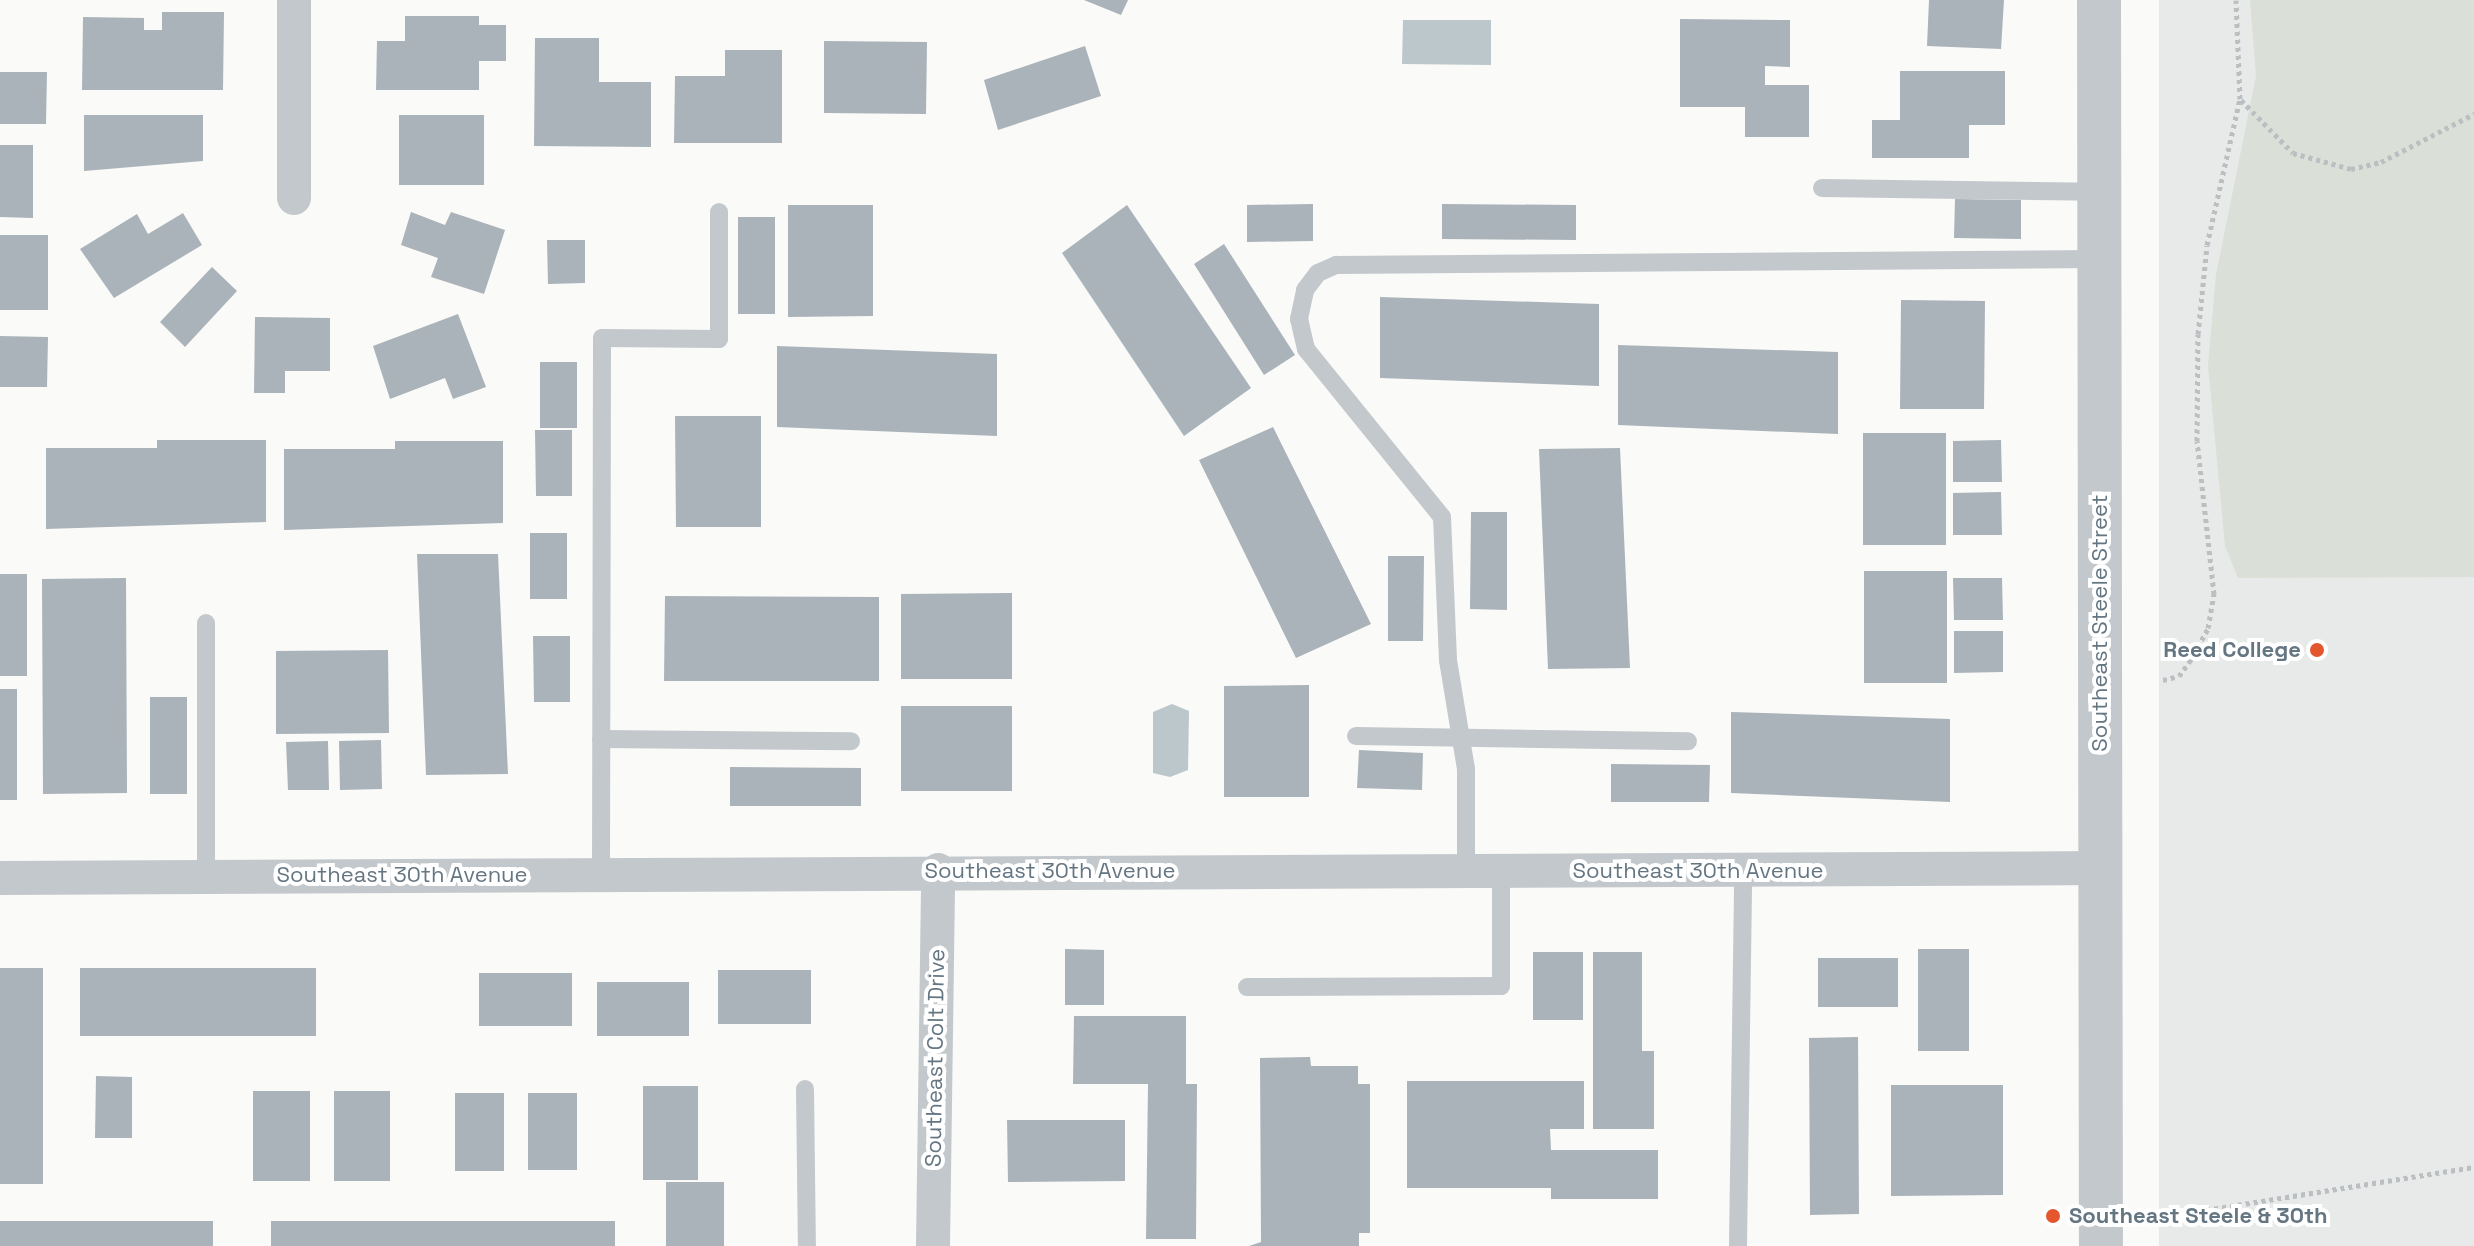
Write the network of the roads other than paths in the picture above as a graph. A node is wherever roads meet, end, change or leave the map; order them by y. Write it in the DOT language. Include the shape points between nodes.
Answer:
graph roads {
  1 [pos="294,0"];
  2 [pos="2099,0"];
  3 [pos="1822,188"];
  4 [pos="2098,192"];
  5 [pos="294,198"];
  6 [pos="719,212"];
  7 [pos="2099,259"];
  8 [pos="206,623"];
  9 [pos="1356,736"];
  10 [pos="1459,738"];
  11 [pos="601,739"];
  12 [pos="851,741"];
  13 [pos="1688,741"];
  14 [pos="2100,868"];
  15 [pos="938,870"];
  16 [pos="1466,871"];
  17 [pos="1501,871"];
  18 [pos="1743,872"];
  19 [pos="601,873"];
  20 [pos="206,877"];
  21 [pos="0,878"];
  22 [pos="1247,987"];
  23 [pos="805,1089"];
  24 [pos="2102,1233"];
  25 [pos="807,1246"];
  26 [pos="933,1246"];
  27 [pos="1738,1246"];
  1 -- 5 [label="street"];
  2 -- 4 [label="street, Southeast Steele Street"];
  3 -- 4 [label="lane"];
  4 -- 7 [label="street, Southeast Steele Street"];
  6 -- 11 [label="lane" via="719,339 602,338"];
  7 -- 10 [label="lane" via="1336,265 1318,273 1305,290 1299,319 1306,349 1442,517"];
  7 -- 14 [label="street, Southeast Steele Street"];
  8 -- 20 [label="lane"];
  9 -- 10 [label="lane"];
  10 -- 13 [label="lane"];
  10 -- 16 [label="lane"];
  11 -- 12 [label="lane"];
  11 -- 19 [label="lane"];
  14 -- 18 [label="street, Southeast 30th Avenue"];
  14 -- 24 [label="street, Southeast Steele Street"];
  15 -- 16 [label="street, Southeast 30th Avenue"];
  15 -- 19 [label="street, Southeast 30th Avenue"];
  15 -- 26 [label="street, Southeast Colt Drive"];
  16 -- 17 [label="street, Southeast 30th Avenue"];
  17 -- 18 [label="street, Southeast 30th Avenue"];
  17 -- 22 [label="lane" via="1501,986"];
  18 -- 27 [label="lane"];
  19 -- 20 [label="street, Southeast 30th Avenue"];
  20 -- 21 [label="street, Southeast 30th Avenue"];
  23 -- 25 [label="lane"];
}
